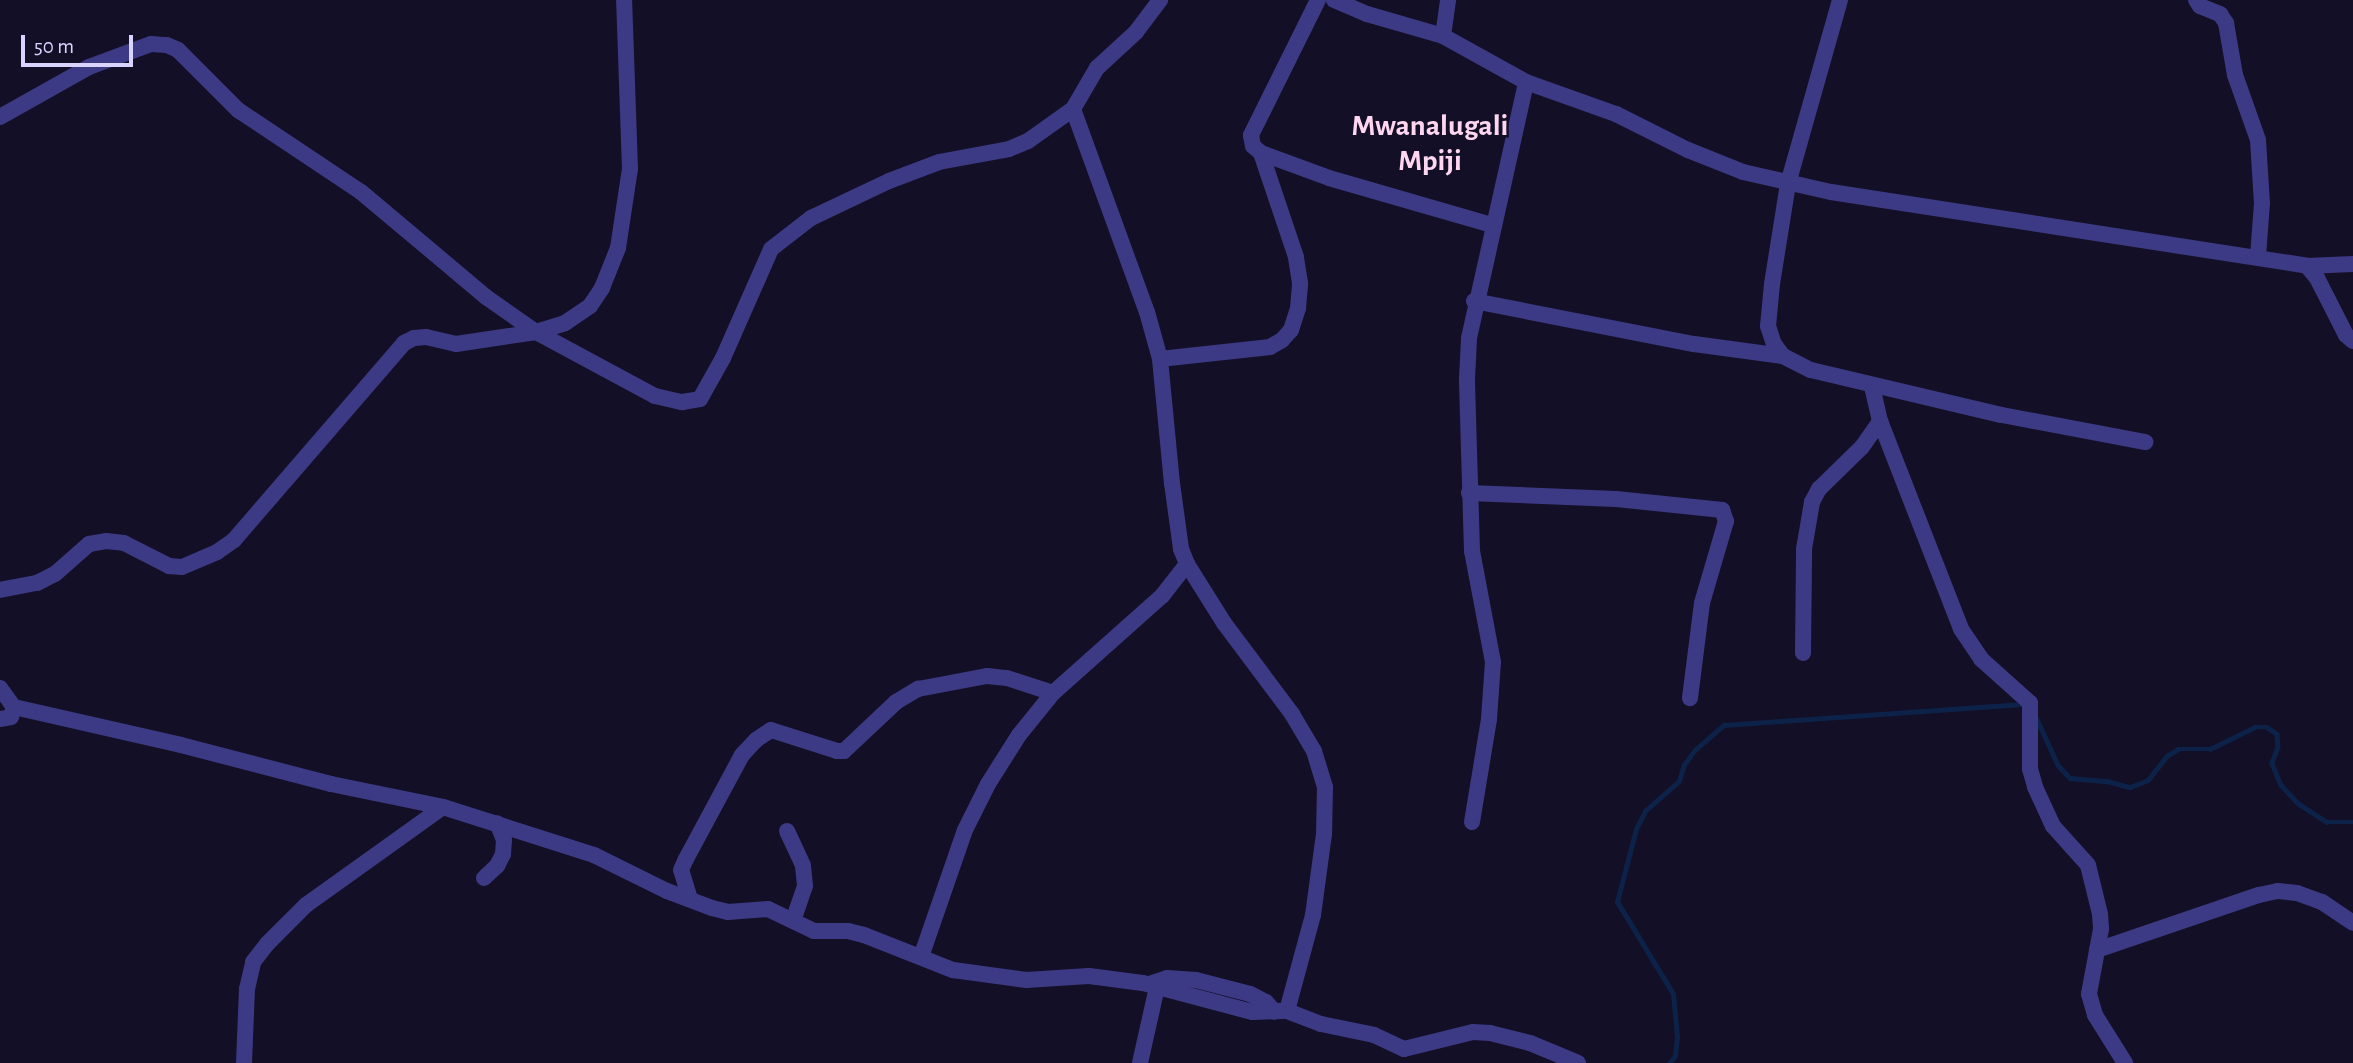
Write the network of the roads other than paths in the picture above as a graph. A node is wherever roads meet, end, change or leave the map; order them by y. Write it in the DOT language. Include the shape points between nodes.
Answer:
graph roads {
  1 [pos="624,0"];
  2 [pos="1160,0"];
  3 [pos="1318,0"];
  4 [pos="1334,0"];
  5 [pos="1448,0"];
  6 [pos="1840,0"];
  7 [pos="2196,0"];
  8 [pos="1443,36"];
  9 [pos="1526,82"];
  10 [pos="1073,109"];
  11 [pos="0,117"];
  12 [pos="1261,153"];
  13 [pos="1788,184"];
  14 [pos="1492,225"];
  15 [pos="2258,256"];
  16 [pos="2353,264"];
  17 [pos="2307,266"];
  18 [pos="1474,301"];
  19 [pos="537,332"];
  20 [pos="2353,341"];
  21 [pos="1783,356"];
  22 [pos="1160,359"];
  23 [pos="1872,385"];
  24 [pos="1880,421"];
  25 [pos="2145,442"];
  26 [pos="1469,493"];
  27 [pos="1187,564"];
  28 [pos="0,590"];
  29 [pos="1803,653"];
  30 [pos="0,688"];
  31 [pos="1053,693"];
  32 [pos="1690,698"];
  33 [pos="15,707"];
  34 [pos="0,719"];
  35 [pos="443,807"];
  36 [pos="1472,822"];
  37 [pos="497,823"];
  38 [pos="787,831"];
  39 [pos="484,878"];
  40 [pos="690,899"];
  41 [pos="793,920"];
  42 [pos="2353,923"];
  43 [pos="2097,950"];
  44 [pos="921,957"];
  45 [pos="1153,986"];
  46 [pos="1281,1011"];
  47 [pos="244,1063"];
  48 [pos="1140,1063"];
  49 [pos="1578,1063"];
  50 [pos="2125,1063"];
  1 -- 19 [label="street" via="631,138 618,248 590,306 565,323"];
  2 -- 10 [label="street" via="1136,32 1097,68"];
  3 -- 12 [label="street" via="1251,135 1253,146"];
  4 -- 8 [label="street"];
  5 -- 8 [label="street"];
  6 -- 13 [label="street"];
  7 -- 15 [label="street" via="2226,23 2235,75 2258,140 2262,203"];
  8 -- 9 [label="street"];
  9 -- 13 [label="street" via="1616,114 1743,172"];
  9 -- 14 [label="street"];
  10 -- 19 [label="street" via="1009,149 939,162 889,181 811,218 771,249 700,399 682,402 655,396"];
  10 -- 22 [label="street"];
  11 -- 19 [label="street" via="89,67 151,44 167,45 178,50 238,110 361,192 486,296"];
  12 -- 14 [label="street" via="1329,178"];
  12 -- 22 [label="street" via="1298,270 1298,308 1291,330 1269,346"];
  13 -- 15 [label="street"];
  13 -- 21 [label="street" via="1768,326 1773,344"];
  14 -- 18 [label="street"];
  15 -- 17 [label="street"];
  16 -- 17 [label="street"];
  17 -- 20 [label="street"];
  18 -- 21 [label="street" via="1694,344"];
  18 -- 26 [label="street" via="1467,379"];
  19 -- 28 [label="street" via="456,344 426,337 404,343 234,540 217,552 182,567 169,566 124,543 106,541 89,544 55,574 37,583"];
  21 -- 23 [label="street" via="1811,370"];
  22 -- 27 [label="street" via="1172,483"];
  23 -- 24 [label="street"];
  23 -- 25 [label="street"];
  24 -- 29 [label="street" via="1812,502 1804,549"];
  24 -- 43 [label="street" via="1961,629 1981,659 2030,703 2030,769 2053,826 2088,865 2100,914"];
  26 -- 32 [label="street" via="1616,499 1723,510 1726,521 1702,603"];
  26 -- 36 [label="street" via="1472,551 1493,662"];
  27 -- 31 [label="street" via="1162,596"];
  27 -- 46 [label="street" via="1306,736 1325,787 1313,915"];
  30 -- 33 [label="street"];
  31 -- 40 [label="street" via="987,676 918,689 896,702 845,751 771,730 742,755 686,859 681,870"];
  31 -- 44 [label="street" via="1019,735 965,830"];
  33 -- 34 [label="street" via="11,717"];
  33 -- 35 [label="street"];
  35 -- 37 [label="street"];
  35 -- 47 [label="street" via="306,905 253,962 247,989"];
  37 -- 39 [label="street" via="503,854"];
  37 -- 40 [label="street" via="594,855"];
  38 -- 41 [label="street" via="803,866 805,886"];
  40 -- 41 [label="street" via="728,912 768,909"];
  41 -- 44 [label="street" via="814,931 848,930"];
  42 -- 43 [label="street" via="2322,902 2278,891"];
  43 -- 50 [label="street" via="2090,994 2104,1033"];
  44 -- 45 [label="street" via="953,970 1026,980 1089,976"];
  45 -- 46 [label="street" via="1167,978 1196,980 1250,994"];
  45 -- 48 [label="street"];
  46 -- 49 [label="street" via="1374,1035 1404,1049 1464,1034 1490,1033"];
}
